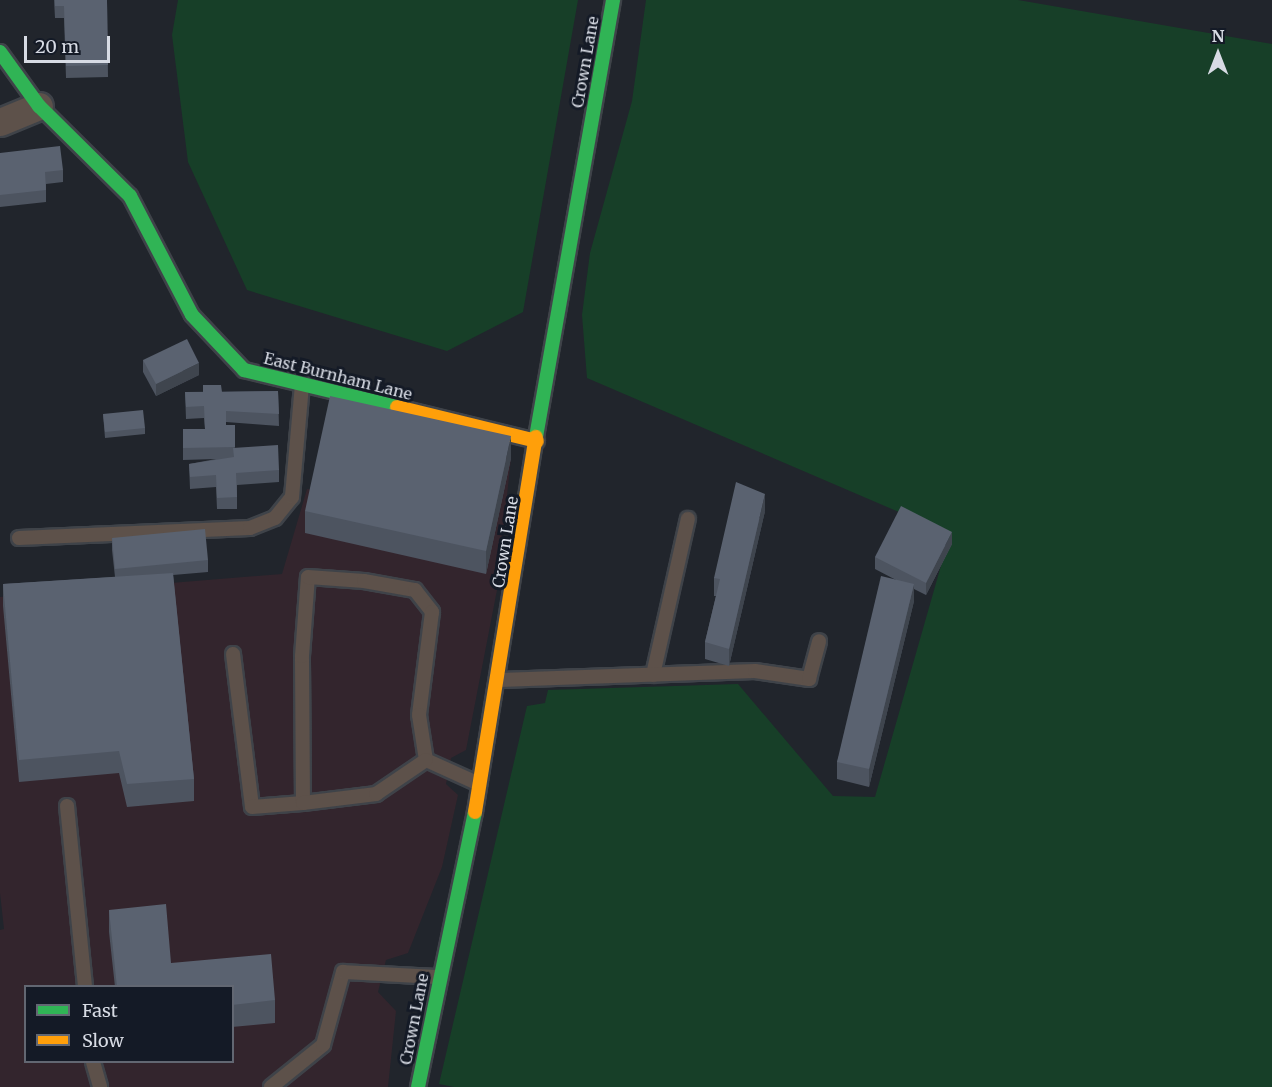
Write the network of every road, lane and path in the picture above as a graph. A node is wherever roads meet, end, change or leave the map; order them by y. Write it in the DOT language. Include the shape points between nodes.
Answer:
graph roads {
  1 [pos="614,0"];
  2 [pos="0,52"];
  3 [pos="39,106"];
  4 [pos="0,122"];
  5 [pos="302,384"];
  6 [pos="537,441"];
  7 [pos="688,519"];
  8 [pos="20,538"];
  9 [pos="819,641"];
  10 [pos="233,654"];
  11 [pos="653,675"];
  12 [pos="500,680"];
  13 [pos="426,760"];
  14 [pos="479,784"];
  15 [pos="303,803"];
  16 [pos="67,806"];
  17 [pos="438,977"];
  18 [pos="85,985"];
  19 [pos="93,1063"];
  20 [pos="100,1087"];
  21 [pos="271,1087"];
  22 [pos="418,1087"];
  1 -- 6 [label="street, Crown Lane" via="552,336"];
  2 -- 3 [label="street, East Burnham Lane"];
  3 -- 4 [label="street"];
  3 -- 5 [label="street, East Burnham Lane" via="130,196 192,315 244,370"];
  5 -- 6 [label="street, East Burnham Lane"];
  5 -- 8 [label="lane" via="292,496 275,518 250,528"];
  6 -- 12 [label="street, Crown Lane"];
  7 -- 11 [label="lane"];
  9 -- 11 [label="lane" via="809,679 755,671"];
  10 -- 15 [label="lane" via="252,807"];
  11 -- 12 [label="lane"];
  12 -- 14 [label="street, Crown Lane"];
  13 -- 14 [label="lane"];
  13 -- 15 [label="lane" via="376,794"];
  13 -- 15 [label="lane" via="419,716 432,612 415,590 308,577 302,656"];
  14 -- 17 [label="street, Crown Lane"];
  16 -- 18 [label="lane"];
  17 -- 21 [label="lane" via="343,972 323,1045"];
  17 -- 22 [label="street, Crown Lane"];
  19 -- 20 [label="lane"];
}
